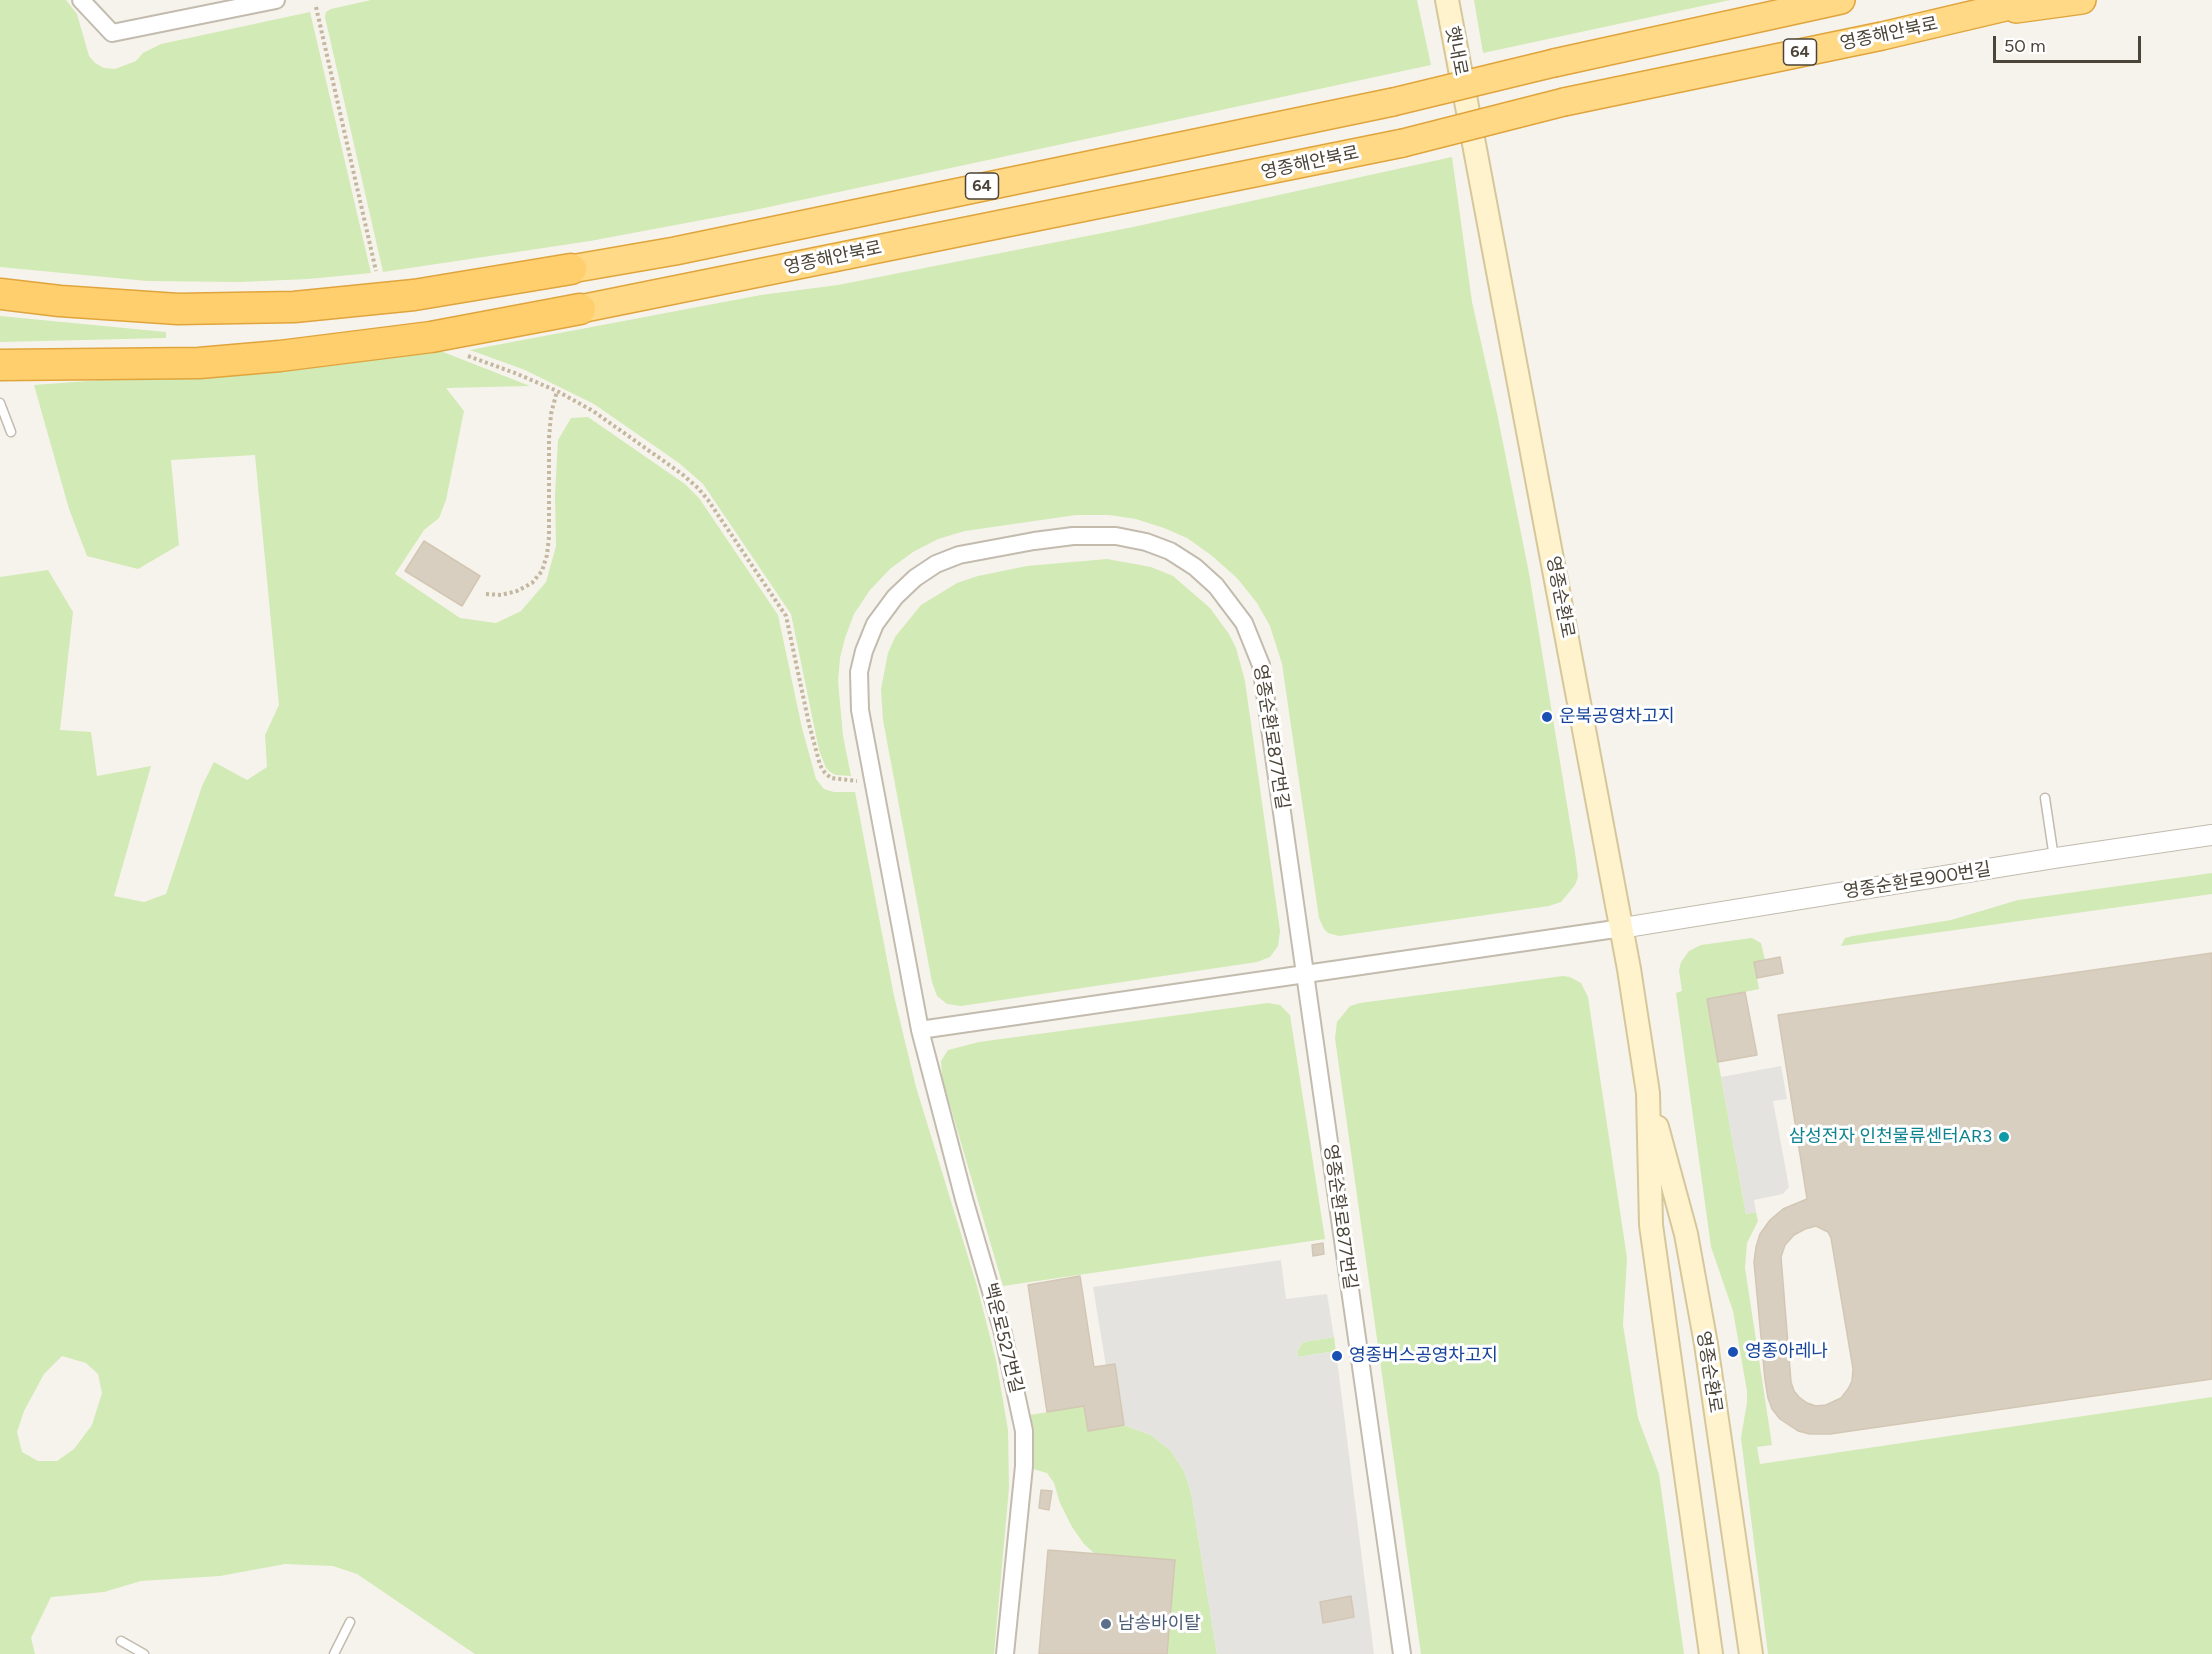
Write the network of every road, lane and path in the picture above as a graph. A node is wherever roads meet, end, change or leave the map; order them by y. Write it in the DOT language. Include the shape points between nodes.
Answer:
graph roads {
  1 [pos="81,0"];
  2 [pos="276,0"];
  3 [pos="1447,0"];
  4 [pos="1840,0"];
  5 [pos="2035,0"];
  6 [pos="2082,0"];
  7 [pos="316,7"];
  8 [pos="1979,14"];
  9 [pos="1466,101"];
  10 [pos="571,269"];
  11 [pos="376,271"];
  12 [pos="0,294"];
  13 [pos="580,309"];
  14 [pos="464,355"];
  15 [pos="0,366"];
  16 [pos="557,391"];
  17 [pos="0,403"];
  18 [pos="11,432"];
  19 [pos="486,594"];
  20 [pos="857,781"];
  21 [pos="2045,798"];
  22 [pos="2212,835"];
  23 [pos="2055,858"];
  24 [pos="1622,928"];
  25 [pos="1306,975"];
  26 [pos="920,1030"];
  27 [pos="1648,1093"];
  28 [pos="350,1622"];
  29 [pos="121,1641"];
  30 [pos="144,1654"];
  31 [pos="334,1654"];
  32 [pos="1005,1654"];
  33 [pos="1402,1654"];
  34 [pos="1711,1654"];
  35 [pos="1751,1654"];
  1 -- 2 [label="street" via="112,33"];
  3 -- 9 [label="main road, 햇내로"];
  4 -- 10 [label="highway, 64, bridge" via="1393,102 686,249"];
  5 -- 8 [label="highway, 영종해안북로 / 64"];
  6 -- 8 [label="highway"];
  7 -- 11 [label="path"];
  8 -- 13 [label="highway, 영종해안북로 / 64, bridge" via="1564,102 1403,143"];
  9 -- 24 [label="main road, 영종순환로"];
  10 -- 12 [label="highway" via="414,295 294,307 178,309"];
  13 -- 15 [label="highway" via="431,337 280,356 199,363"];
  14 -- 16 [label="path"];
  16 -- 19 [label="path" via="549,438 549,537 542,571 532,583 517,591"];
  16 -- 20 [label="path" via="654,453 708,500 786,616 820,765 831,778"];
  17 -- 18 [label="lane"];
  21 -- 23 [label="lane"];
  22 -- 23 [label="street, 영종순환로900번길"];
  23 -- 24 [label="street, 영종순환로900번길"];
  24 -- 25 [label="street"];
  24 -- 27 [label="main road, 영종순환로"];
  25 -- 26 [label="street"];
  25 -- 26 [label="street, 영종순환로877번길" via="1265,682 1244,623 1216,586 1170,551 1116,536 1034,541 958,555 915,578 875,624 859,672 860,710"];
  25 -- 33 [label="street, 영종순환로877번길"];
  26 -- 32 [label="street, 백운로527번길" via="1002,1329 1024,1431"];
  27 -- 34 [label="main road, 영종순환로" via="1651,1225"];
  27 -- 35 [label="main road, 영종순환로" via="1690,1256"];
  28 -- 31 [label="lane"];
  29 -- 30 [label="lane"];
}
